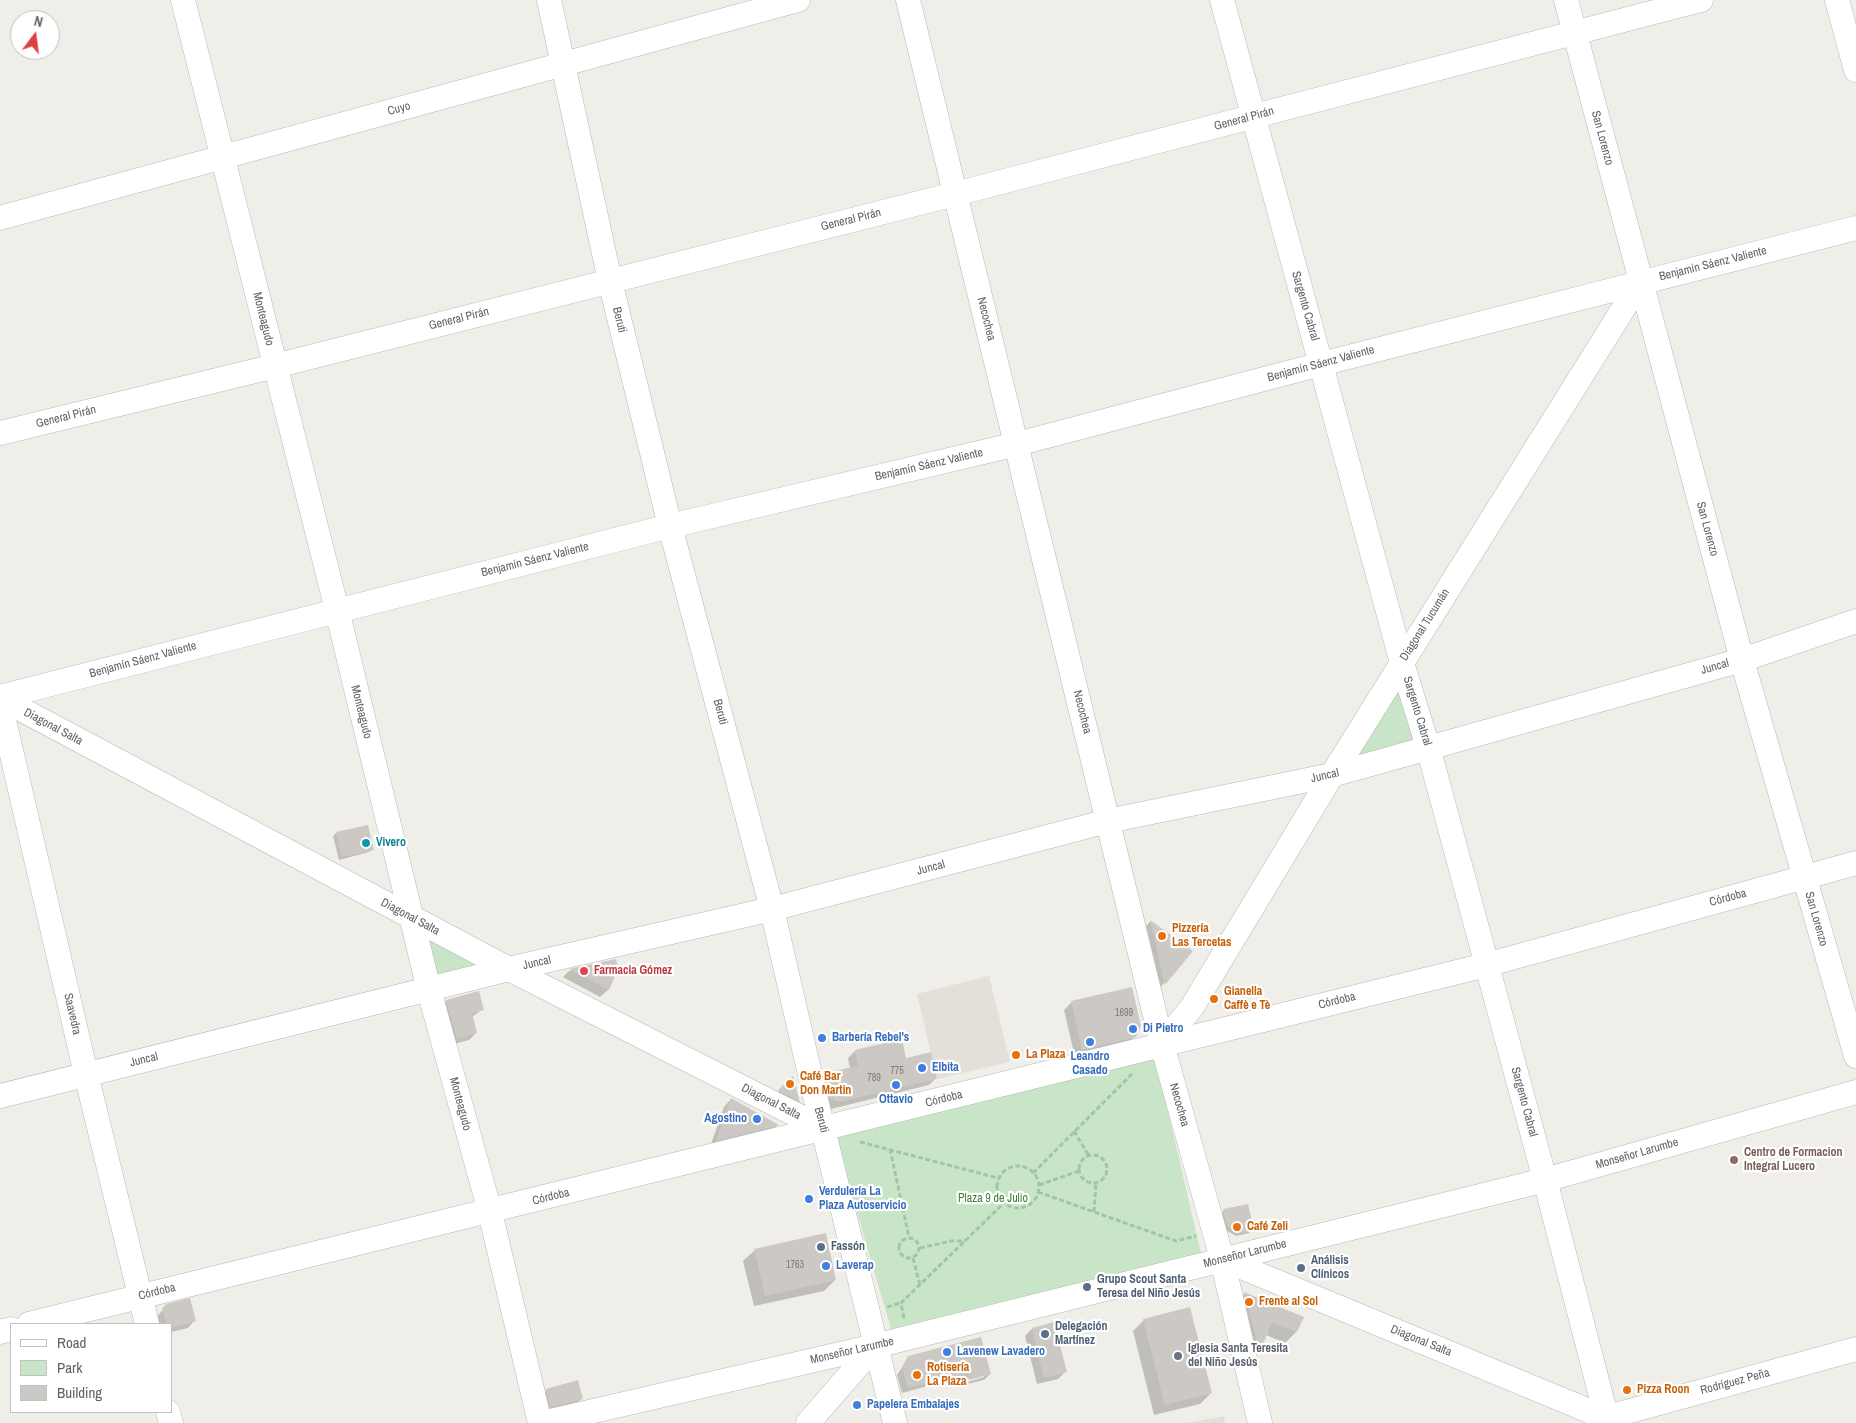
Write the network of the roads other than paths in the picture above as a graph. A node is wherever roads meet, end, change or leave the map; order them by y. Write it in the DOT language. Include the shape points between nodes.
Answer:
graph roads {
  1 [pos="183,0"];
  2 [pos="549,0"];
  3 [pos="798,0"];
  4 [pos="908,0"];
  5 [pos="1222,0"];
  6 [pos="1566,0"];
  7 [pos="1701,0"];
  8 [pos="1837,0"];
  9 [pos="1575,32"];
  10 [pos="564,64"];
  11 [pos="1856,70"];
  12 [pos="1253,117"];
  13 [pos="222,158"];
  14 [pos="955,194"];
  15 [pos="0,218"];
  16 [pos="1856,228"];
  17 [pos="610,281"];
  18 [pos="1640,282"];
  19 [pos="1321,364"];
  20 [pos="275,366"];
  21 [pos="0,433"];
  22 [pos="1017,444"];
  23 [pos="670,526"];
  24 [pos="337,610"];
  25 [pos="1856,621"];
  26 [pos="1742,660"];
  27 [pos="1402,663"];
  28 [pos="0,698"];
  29 [pos="0,703"];
  30 [pos="1428,748"];
  31 [pos="1332,774"];
  32 [pos="1108,821"];
  33 [pos="1856,863"];
  34 [pos="1804,877"];
  35 [pos="772,909"];
  36 [pos="412,918"];
  37 [pos="1486,965"];
  38 [pos="509,969"];
  39 [pos="429,990"];
  40 [pos="1162,1044"];
  41 [pos="1856,1056"];
  42 [pos="86,1074"];
  43 [pos="1856,1092"];
  44 [pos="0,1096"];
  45 [pos="826,1136"];
  46 [pos="1545,1180"];
  47 [pos="490,1212"];
  48 [pos="1222,1259"];
  49 [pos="140,1296"];
  50 [pos="33,1323"];
  51 [pos="147,1323"];
  52 [pos="875,1346"];
  53 [pos="1856,1349"];
  54 [pos="1605,1422"];
  55 [pos="541,1423"];
  56 [pos="808,1423"];
  57 [pos="895,1423"];
  58 [pos="1260,1423"];
  1 -- 13 [label="street, Monteagudo"];
  2 -- 10 [label="street, Beruti"];
  3 -- 10 [label="street, Cuyo"];
  4 -- 14 [label="street, Necochea"];
  5 -- 12 [label="street, Sargento Cabral"];
  6 -- 9 [label="street, San Lorenzo"];
  7 -- 9 [label="street, General Pirán"];
  8 -- 11 [label="street"];
  9 -- 12 [label="street, General Pirán"];
  9 -- 18 [label="street, San Lorenzo"];
  10 -- 13 [label="street, Cuyo"];
  10 -- 17 [label="street, Beruti"];
  12 -- 14 [label="street, General Pirán"];
  12 -- 19 [label="street, Sargento Cabral"];
  13 -- 15 [label="street, Cuyo"];
  13 -- 20 [label="street, Monteagudo"];
  14 -- 17 [label="street, General Pirán"];
  14 -- 22 [label="street, Necochea"];
  16 -- 18 [label="street, Benjamín Sáenz Valiente"];
  17 -- 20 [label="street, General Pirán"];
  17 -- 23 [label="street, Beruti"];
  18 -- 19 [label="street, Benjamín Sáenz Valiente"];
  18 -- 26 [label="street, San Lorenzo"];
  18 -- 27 [label="street, Diagonal Tucumán"];
  19 -- 22 [label="street, Benjamín Sáenz Valiente"];
  19 -- 27 [label="street, Sargento Cabral"];
  20 -- 21 [label="street, General Pirán"];
  20 -- 24 [label="street, Monteagudo"];
  22 -- 23 [label="street, Benjamín Sáenz Valiente"];
  22 -- 32 [label="street, Necochea"];
  23 -- 24 [label="street, Benjamín Sáenz Valiente"];
  23 -- 35 [label="street, Beruti"];
  24 -- 28 [label="street, Benjamín Sáenz Valiente"];
  24 -- 36 [label="street, Monteagudo"];
  25 -- 26 [label="street, Juncal"];
  26 -- 30 [label="street, Juncal"];
  26 -- 34 [label="street, San Lorenzo"];
  27 -- 30 [label="street, Sargento Cabral"];
  27 -- 31 [label="street, Diagonal Tucumán"];
  28 -- 36 [label="street, Diagonal Salta"];
  29 -- 42 [label="street, Saavedra"];
  30 -- 31 [label="street, Juncal"];
  30 -- 37 [label="street, Sargento Cabral"];
  31 -- 32 [label="street, Juncal"];
  31 -- 40 [label="street, Diagonal Tucumán" via="1192,1007"];
  32 -- 35 [label="street, Juncal"];
  32 -- 40 [label="street, Necochea"];
  33 -- 34 [label="street, Córdoba"];
  34 -- 37 [label="street, Córdoba"];
  34 -- 41 [label="street, San Lorenzo"];
  35 -- 38 [label="street, Juncal"];
  35 -- 45 [label="street, Beruti"];
  36 -- 38 [label="street, Diagonal Salta"];
  36 -- 39 [label="street, Monteagudo"];
  37 -- 40 [label="street, Córdoba"];
  37 -- 46 [label="street, Sargento Cabral"];
  38 -- 39 [label="street, Juncal"];
  38 -- 45 [label="street, Diagonal Salta"];
  39 -- 42 [label="street, Juncal"];
  39 -- 47 [label="street, Monteagudo"];
  40 -- 45 [label="street, Córdoba"];
  40 -- 48 [label="street, Necochea"];
  42 -- 44 [label="street, Juncal"];
  42 -- 49 [label="street, Saavedra"];
  43 -- 46 [label="street, Monseñor Larumbe"];
  45 -- 47 [label="street, Córdoba"];
  45 -- 52 [label="street, Beruti"];
  46 -- 48 [label="street, Monseñor Larumbe"];
  46 -- 54 [label="street, Sargento Cabral"];
  47 -- 49 [label="street, Córdoba"];
  47 -- 55 [label="street, Monteagudo"];
  48 -- 52 [label="street, Monseñor Larumbe"];
  48 -- 54 [label="street, Diagonal Salta"];
  48 -- 58 [label="street, Necochea"];
  49 -- 50 [label="street, Córdoba"];
  49 -- 51 [label="street, Saavedra"];
  52 -- 55 [label="street, Monseñor Larumbe"];
  52 -- 56 [label="street"];
  52 -- 57 [label="street, Beruti"];
  53 -- 54 [label="street, Rodríguez Peña"];
}
